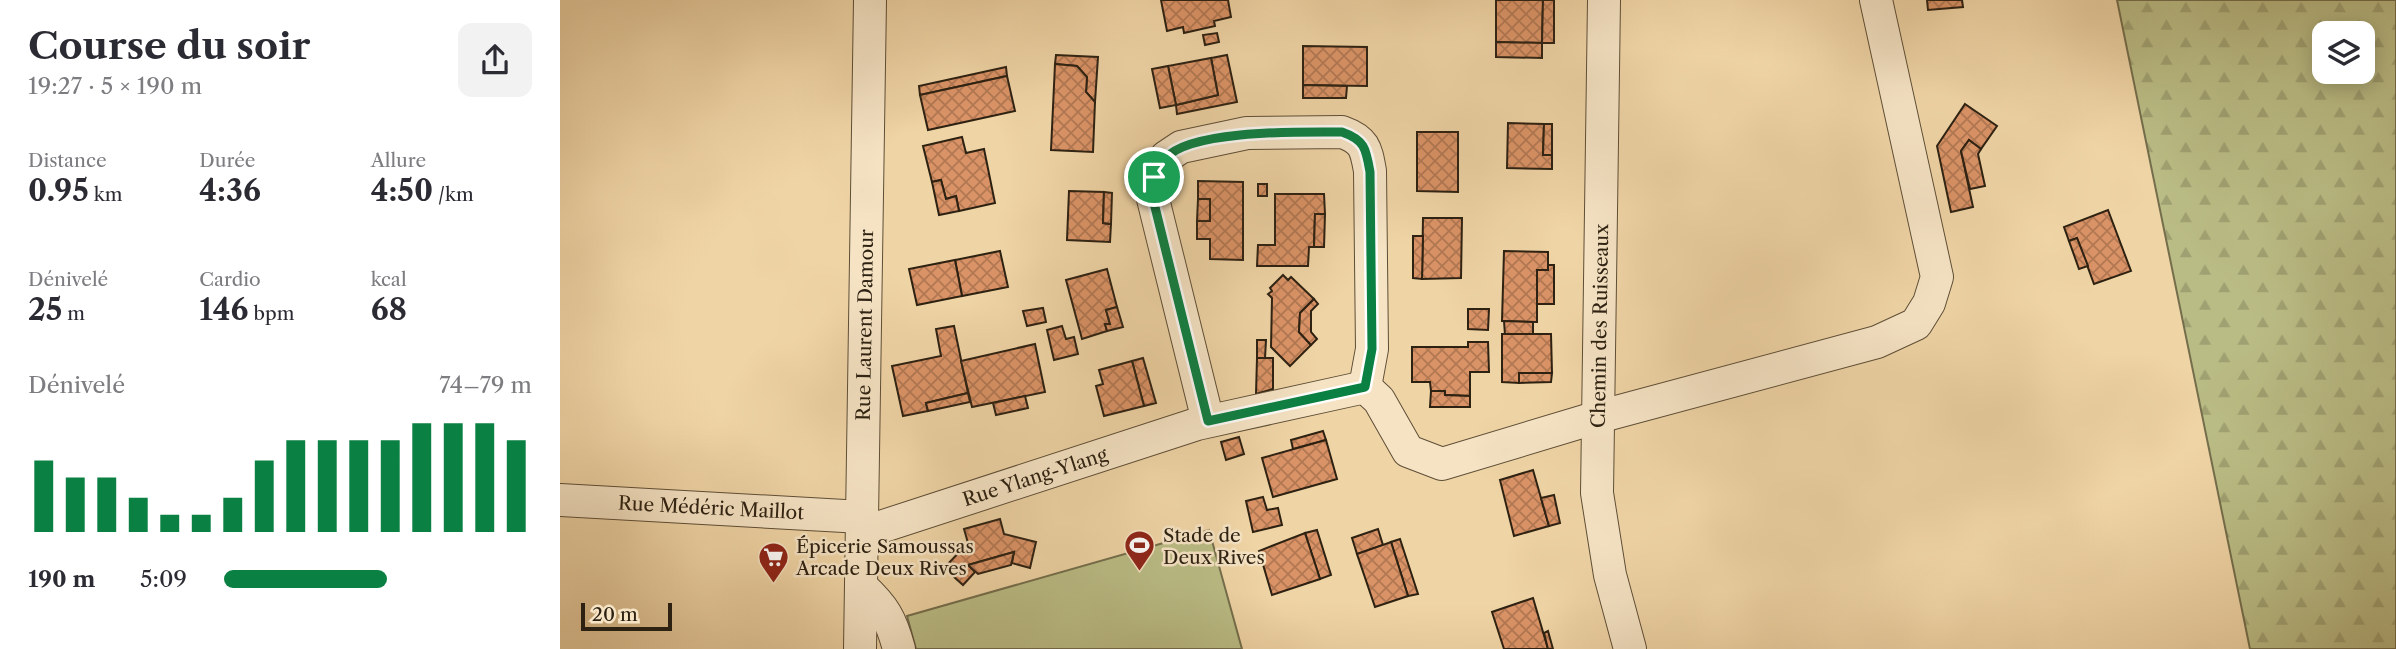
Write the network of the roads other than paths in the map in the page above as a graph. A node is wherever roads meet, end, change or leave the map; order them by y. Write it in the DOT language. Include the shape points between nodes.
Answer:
graph roads {
  1 [pos="870,0"];
  2 [pos="1604,0"];
  3 [pos="1876,0"];
  4 [pos="1365,387"];
  5 [pos="1598,417"];
  6 [pos="1208,421"];
  7 [pos="560,500"];
  8 [pos="862,525"];
  9 [pos="861,586"];
  10 [pos="860,649"];
  11 [pos="899,649"];
  12 [pos="1630,649"];
  1 -- 8 [label="street, Rue Laurent Damour"];
  2 -- 5 [label="street, Chemin des Ruisseaux"];
  3 -- 5 [label="street" via="1937,277 1916,324 1877,342"];
  4 -- 5 [label="street" via="1379,400 1408,451 1442,464"];
  4 -- 6 [label="street, Rue Ylang-Ylang"];
  4 -- 6 [label="street" via="1372,349 1366,148 1353,135 1342,132 1247,133 1181,147 1166,157 1154,177 1153,199"];
  5 -- 12 [label="street, Chemin des Ruisseaux" via="1597,493 1610,575"];
  6 -- 8 [label="street, Rue Ylang-Ylang"];
  7 -- 8 [label="street, Rue Médéric Maillot"];
  8 -- 9 [label="street, Rue Laurent Damour"];
  9 -- 10 [label="street, Rue Laurent Damour"];
  9 -- 11 [label="street" via="879,602"];
}
